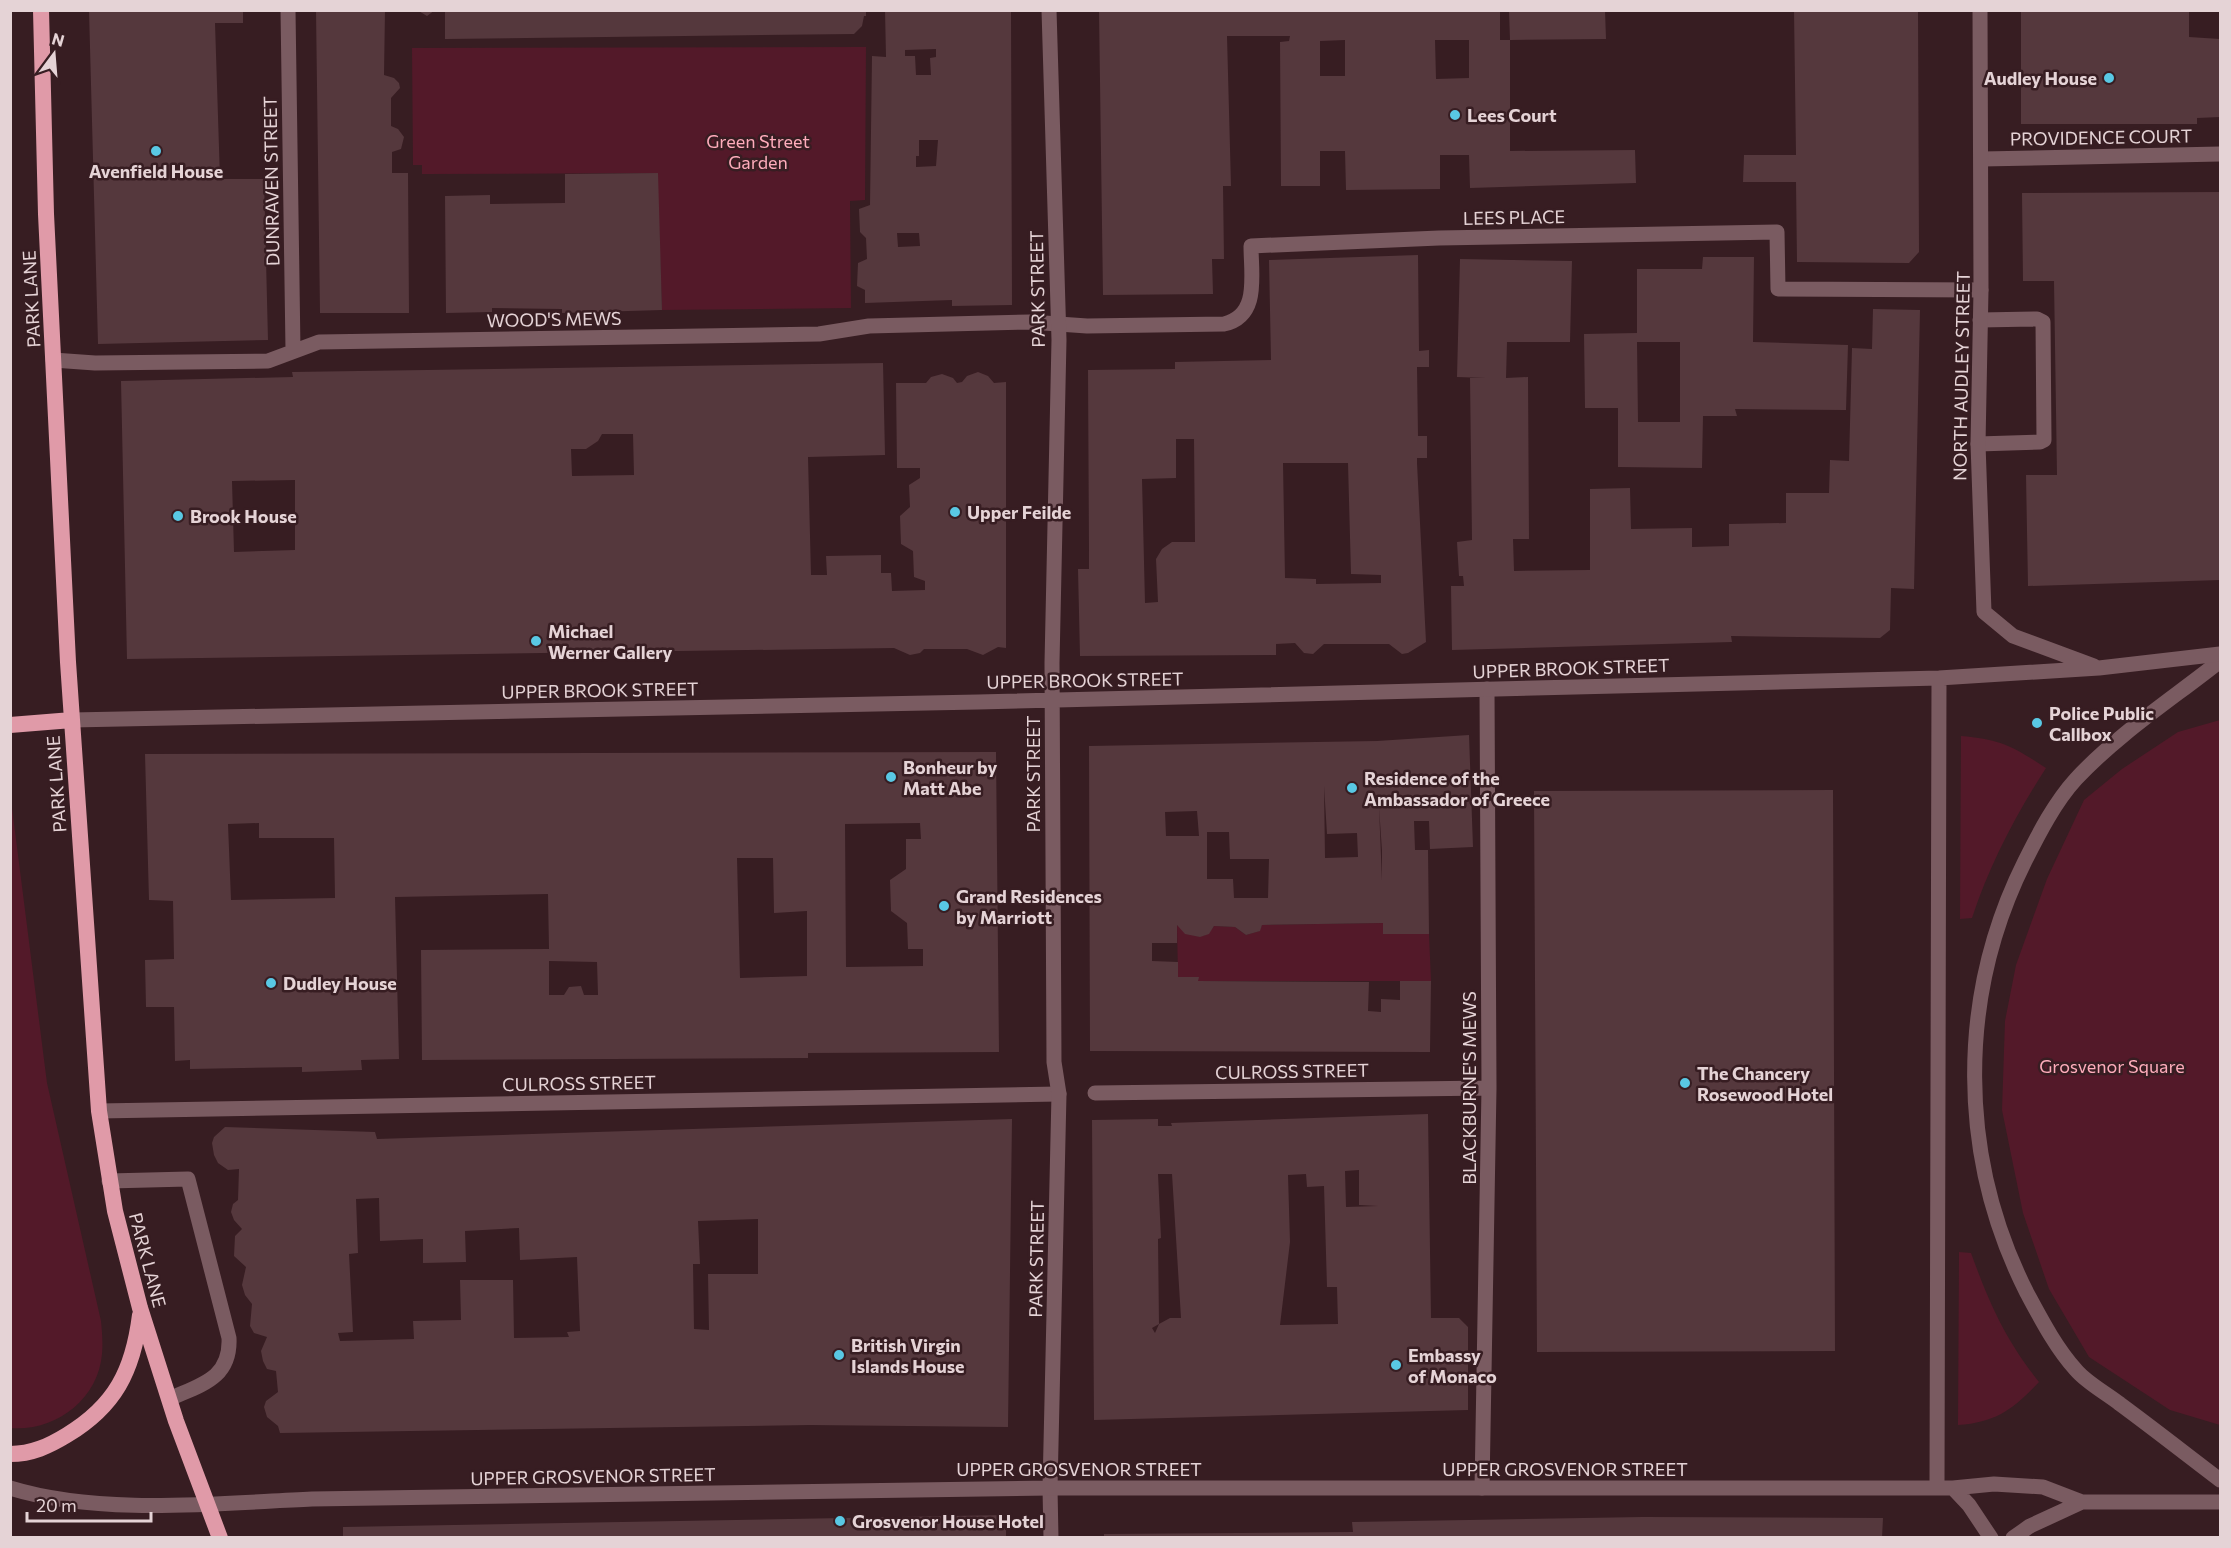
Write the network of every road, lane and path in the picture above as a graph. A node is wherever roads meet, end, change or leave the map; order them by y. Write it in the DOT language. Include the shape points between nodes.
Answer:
graph roads {
  1 [pos="41,10"];
  2 [pos="288,10"];
  3 [pos="1049,10"];
  4 [pos="1980,10"];
  5 [pos="2220,154"];
  6 [pos="1982,159"];
  7 [pos="1981,290"];
  8 [pos="1980,320"];
  9 [pos="1058,322"];
  10 [pos="293,350"];
  11 [pos="53,360"];
  12 [pos="1978,444"];
  13 [pos="2220,654"];
  14 [pos="2220,661"];
  15 [pos="2099,668"];
  16 [pos="1939,678"];
  17 [pos="1487,689"];
  18 [pos="1052,700"];
  19 [pos="72,720"];
  20 [pos="10,725"];
  21 [pos="1489,1088"];
  22 [pos="1095,1093"];
  23 [pos="1059,1094"];
  24 [pos="99,1111"];
  25 [pos="109,1181"];
  26 [pos="141,1308"];
  27 [pos="169,1399"];
  28 [pos="10,1454"];
  29 [pos="2220,1480"];
  30 [pos="10,1488"];
  31 [pos="1050,1488"];
  32 [pos="1482,1488"];
  33 [pos="1937,1488"];
  34 [pos="1953,1488"];
  35 [pos="2082,1502"];
  36 [pos="2220,1502"];
  37 [pos="206,1504"];
  38 [pos="220,1538"];
  39 [pos="1051,1538"];
  40 [pos="1991,1538"];
  41 [pos="2013,1538"];
  1 -- 11 [label="highway, PARK LANE"];
  2 -- 10 [label="street, DUNRAVEN STREET"];
  3 -- 9 [label="street, PARK STREET"];
  4 -- 6 [label="street, NORTH AUDLEY STREET"];
  5 -- 6 [label="street, PROVIDENCE COURT"];
  6 -- 7 [label="street, NORTH AUDLEY STREET"];
  7 -- 8 [label="street, NORTH AUDLEY STREET"];
  7 -- 9 [label="street, LEES PLACE" via="1778,289 1778,232 1439,238 1251,246 1249,306 1244,315 1224,324 1087,326"];
  8 -- 12 [label="street, NORTH AUDLEY STREET"];
  8 -- 12 [label="street" via="2043,322 2044,440"];
  9 -- 10 [label="street, WOOD'S MEWS" via="869,326 819,334 319,342"];
  9 -- 18 [label="street, PARK STREET"];
  10 -- 11 [label="street, WOOD'S MEWS" via="268,361"];
  11 -- 19 [label="highway, PARK LANE"];
  12 -- 15 [label="street, NORTH AUDLEY STREET" via="1984,612 2013,636"];
  13 -- 15 [label="street"];
  14 -- 29 [label="street" via="2121,738 2075,780 2039,833 2010,890 1989,950 1977,1013 1973,1076 1977,1139 1990,1202 2012,1262 2040,1319 2077,1371"];
  15 -- 16 [label="street, UPPER BROOK STREET"];
  16 -- 17 [label="street, UPPER BROOK STREET"];
  16 -- 33 [label="street"];
  17 -- 18 [label="street, UPPER BROOK STREET"];
  17 -- 21 [label="street, BLACKBURNE'S MEWS"];
  18 -- 19 [label="street, UPPER BROOK STREET"];
  18 -- 23 [label="street, PARK STREET" via="1054,1062"];
  19 -- 20 [label="highway"];
  19 -- 24 [label="highway, PARK LANE"];
  21 -- 22 [label="street, CULROSS STREET"];
  21 -- 32 [label="street, BLACKBURNE'S MEWS"];
  23 -- 24 [label="street, CULROSS STREET"];
  23 -- 31 [label="street, PARK STREET"];
  24 -- 25 [label="highway, PARK LANE"];
  25 -- 26 [label="highway, PARK LANE"];
  25 -- 27 [label="street" via="188,1179 230,1350 216,1378"];
  26 -- 27 [label="highway, PARK LANE"];
  26 -- 28 [label="highway" via="136,1343 121,1385 94,1418 51,1444"];
  27 -- 37 [label="highway, PARK LANE"];
  30 -- 37 [label="street, UPPER GROSVENOR STREET" via="75,1501"];
  31 -- 32 [label="street, UPPER GROSVENOR STREET"];
  31 -- 37 [label="street, UPPER GROSVENOR STREET"];
  31 -- 39 [label="street, PARK STREET"];
  32 -- 33 [label="street, UPPER GROSVENOR STREET"];
  33 -- 34 [label="street, UPPER GROSVENOR STREET"];
  34 -- 35 [label="street, UPPER GROSVENOR STREET" via="1994,1484 2043,1487"];
  34 -- 40 [label="street"];
  35 -- 36 [label="street"];
  35 -- 41 [label="street"];
  37 -- 38 [label="highway, PARK LANE"];
}
